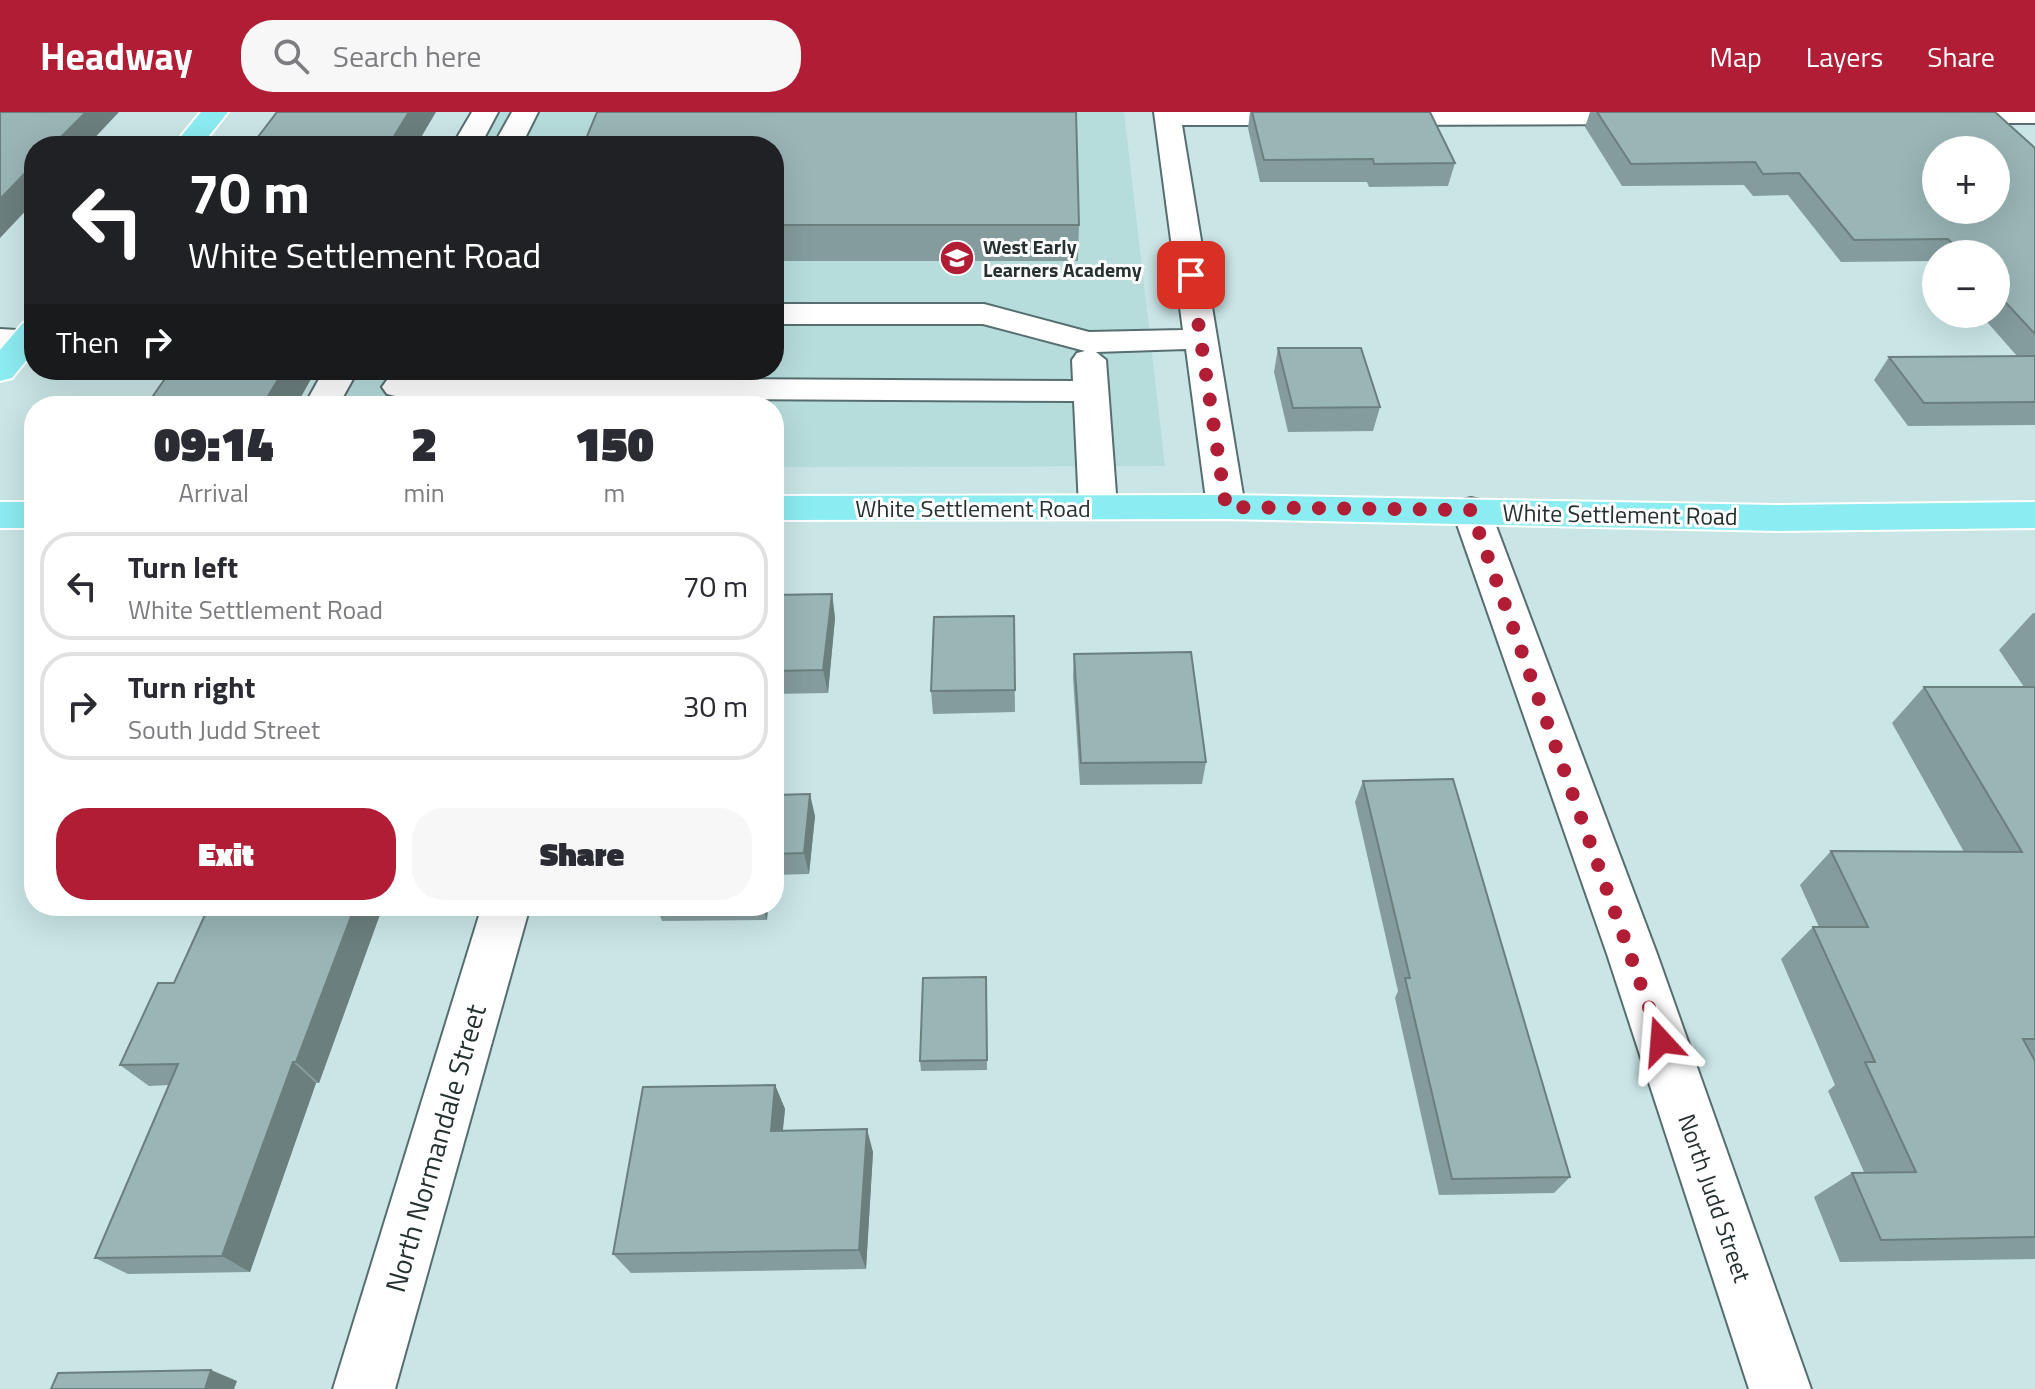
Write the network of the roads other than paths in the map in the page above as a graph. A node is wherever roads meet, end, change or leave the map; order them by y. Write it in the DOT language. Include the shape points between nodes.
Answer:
graph roads {
  1 [pos="215,112"];
  2 [pos="485,112"];
  3 [pos="525,112"];
  4 [pos="1167,115"];
  5 [pos="1908,115"];
  6 [pos="2035,115"];
  7 [pos="1669,116"];
  8 [pos="195,136"];
  9 [pos="472,136"];
  10 [pos="512,136"];
  11 [pos="784,314"];
  12 [pos="20,336"];
  13 [pos="1200,338"];
  14 [pos="1088,342"];
  15 [pos="0,371"];
  16 [pos="397,388"];
  17 [pos="1091,391"];
  18 [pos="1098,507"];
  19 [pos="1226,507"];
  20 [pos="784,508"];
  21 [pos="1471,510"];
  22 [pos="0,515"];
  23 [pos="24,515"];
  24 [pos="2035,515"];
  25 [pos="503,916"];
  26 [pos="364,1389"];
  27 [pos="1780,1389"];
  1 -- 8 [label="main road"];
  2 -- 9 [label="street"];
  3 -- 10 [label="street"];
  4 -- 7 [label="street"];
  4 -- 13 [label="street"];
  5 -- 6 [label="street"];
  11 -- 14 [label="street" via="984,314"];
  12 -- 15 [label="main road"];
  13 -- 14 [label="street"];
  13 -- 19 [label="street"];
  14 -- 17 [label="street"];
  16 -- 17 [label="street"];
  17 -- 18 [label="street"];
  18 -- 19 [label="main road, White Settlement Road"];
  18 -- 20 [label="main road, White Settlement Road"];
  19 -- 21 [label="main road, White Settlement Road"];
  21 -- 24 [label="main road, White Settlement Road" via="1778,518"];
  21 -- 27 [label="street, North Judd Street" via="1632,954"];
  22 -- 23 [label="main road"];
  25 -- 26 [label="street, North Normandale Street"];
}
